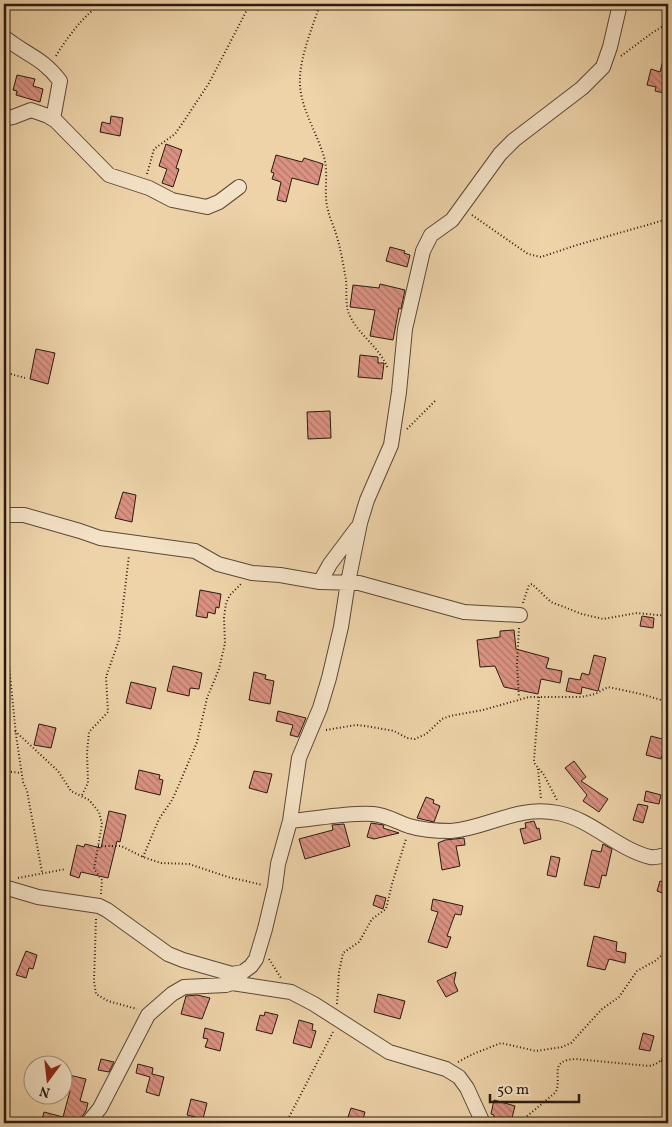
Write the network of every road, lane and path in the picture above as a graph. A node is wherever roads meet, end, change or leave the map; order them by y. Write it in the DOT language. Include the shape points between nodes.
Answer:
graph roads {
  1 [pos="100,4"];
  2 [pos="250,4"];
  3 [pos="320,4"];
  4 [pos="620,4"];
  5 [pos="668,23"];
  6 [pos="4,38"];
  7 [pos="49,67"];
  8 [pos="603,67"];
  9 [pos="4,118"];
  10 [pos="53,118"];
  11 [pos="143,187"];
  12 [pos="239,187"];
  13 [pos="462,208"];
  14 [pos="668,218"];
  15 [pos="4,372"];
  16 [pos="25,378"];
  17 [pos="399,392"];
  18 [pos="436,400"];
  19 [pos="391,445"];
  20 [pos="4,514"];
  21 [pos="360,523"];
  22 [pos="132,543"];
  23 [pos="252,573"];
  24 [pos="320,582"];
  25 [pos="348,582"];
  26 [pos="4,615"];
  27 [pos="520,615"];
  28 [pos="668,616"];
  29 [pos="539,696"];
  30 [pos="519,698"];
  31 [pos="668,702"];
  32 [pos="15,731"];
  33 [pos="310,733"];
  34 [pos="537,768"];
  35 [pos="4,771"];
  36 [pos="21,773"];
  37 [pos="82,795"];
  38 [pos="542,811"];
  39 [pos="569,816"];
  40 [pos="290,821"];
  41 [pos="410,826"];
  42 [pos="98,846"];
  43 [pos="668,854"];
  44 [pos="143,857"];
  45 [pos="66,869"];
  46 [pos="42,872"];
  47 [pos="8,883"];
  48 [pos="275,887"];
  49 [pos="99,906"];
  50 [pos="668,939"];
  51 [pos="262,944"];
  52 [pos="243,972"];
  53 [pos="232,983"];
  54 [pos="291,992"];
  55 [pos="151,1012"];
  56 [pos="339,1021"];
  57 [pos="668,1052"];
  58 [pos="668,1060"];
  59 [pos="662,1061"];
  60 [pos="446,1069"];
  61 [pos="88,1123"];
  62 [pos="286,1123"];
  63 [pos="483,1123"];
  64 [pos="519,1123"];
  1 -- 7 [label="path" via="74,29"];
  2 -- 11 [label="path" via="209,83 175,134 154,149"];
  3 -- 17 [label="path" via="301,67 300,86 308,118 324,158 325,196 346,280 348,312 383,358"];
  4 -- 8 [label="street"];
  5 -- 8 [label="path"];
  6 -- 7 [label="street"];
  7 -- 10 [label="street" via="60,82"];
  8 -- 13 [label="street" via="582,88 514,140 500,154"];
  9 -- 10 [label="street" via="31,110"];
  10 -- 11 [label="street" via="110,175"];
  11 -- 12 [label="street" via="172,200 207,207"];
  13 -- 14 [label="path" via="528,254 541,257"];
  13 -- 17 [label="street" via="432,235 423,250 405,329"];
  15 -- 16 [label="path"];
  17 -- 19 [label="street"];
  18 -- 19 [label="path"];
  19 -- 21 [label="street"];
  20 -- 22 [label="street"];
  21 -- 24 [label="street"];
  21 -- 25 [label="street"];
  22 -- 23 [label="street" via="196,551 218,564"];
  22 -- 37 [label="path" via="119,640 106,677 108,712 89,732 88,783"];
  23 -- 24 [label="street" via="280,574"];
  23 -- 44 [label="path" via="226,603 225,643 207,698 199,737"];
  24 -- 25 [label="street"];
  25 -- 27 [label="street" via="371,585 464,612"];
  25 -- 33 [label="street" via="329,678"];
  26 -- 32 [label="path"];
  27 -- 28 [label="path" via="527,589 532,584 552,602 582,614 609,619 632,614"];
  27 -- 30 [label="path"];
  29 -- 30 [label="path"];
  29 -- 31 [label="path" via="581,697 612,687"];
  29 -- 34 [label="path" via="534,760"];
  30 -- 33 [label="path" via="442,719 426,734 415,739 394,731 356,725"];
  32 -- 36 [label="path"];
  32 -- 37 [label="path" via="58,771 70,791"];
  33 -- 40 [label="street" via="299,758"];
  34 -- 38 [label="path"];
  34 -- 39 [label="path"];
  35 -- 36 [label="path"];
  36 -- 46 [label="path"];
  37 -- 42 [label="path" via="101,818"];
  38 -- 39 [label="street"];
  38 -- 41 [label="street" via="510,815 452,830 436,831"];
  39 -- 43 [label="street" via="645,855"];
  40 -- 41 [label="street" via="373,814"];
  40 -- 48 [label="street"];
  41 -- 56 [label="path" via="386,909 372,919 359,942 343,954 337,984"];
  42 -- 44 [label="path" via="121,846"];
  42 -- 49 [label="path" via="94,869 102,880"];
  44 -- 48 [label="path" via="169,864 193,865 228,877"];
  45 -- 46 [label="path"];
  46 -- 47 [label="path"];
  47 -- 49 [label="street" via="38,897"];
  48 -- 51 [label="street"];
  49 -- 52 [label="street" via="176,958 232,974"];
  49 -- 55 [label="path" via="95,930 96,994 108,1002"];
  50 -- 60 [label="path" via="662,955 637,971 619,997 602,1009 571,1043 536,1051 495,1044"];
  51 -- 52 [label="street" via="251,966"];
  51 -- 54 [label="path"];
  52 -- 53 [label="street"];
  53 -- 54 [label="street"];
  53 -- 55 [label="street" via="184,987"];
  54 -- 56 [label="street"];
  55 -- 61 [label="street" via="100,1108"];
  56 -- 60 [label="street" via="389,1052"];
  56 -- 62 [label="path"];
  57 -- 59 [label="path"];
  58 -- 59 [label="path"];
  59 -- 64 [label="path" via="649,1066 569,1059 561,1062 556,1074 556,1092"];
  60 -- 63 [label="street" via="468,1088"];
}
